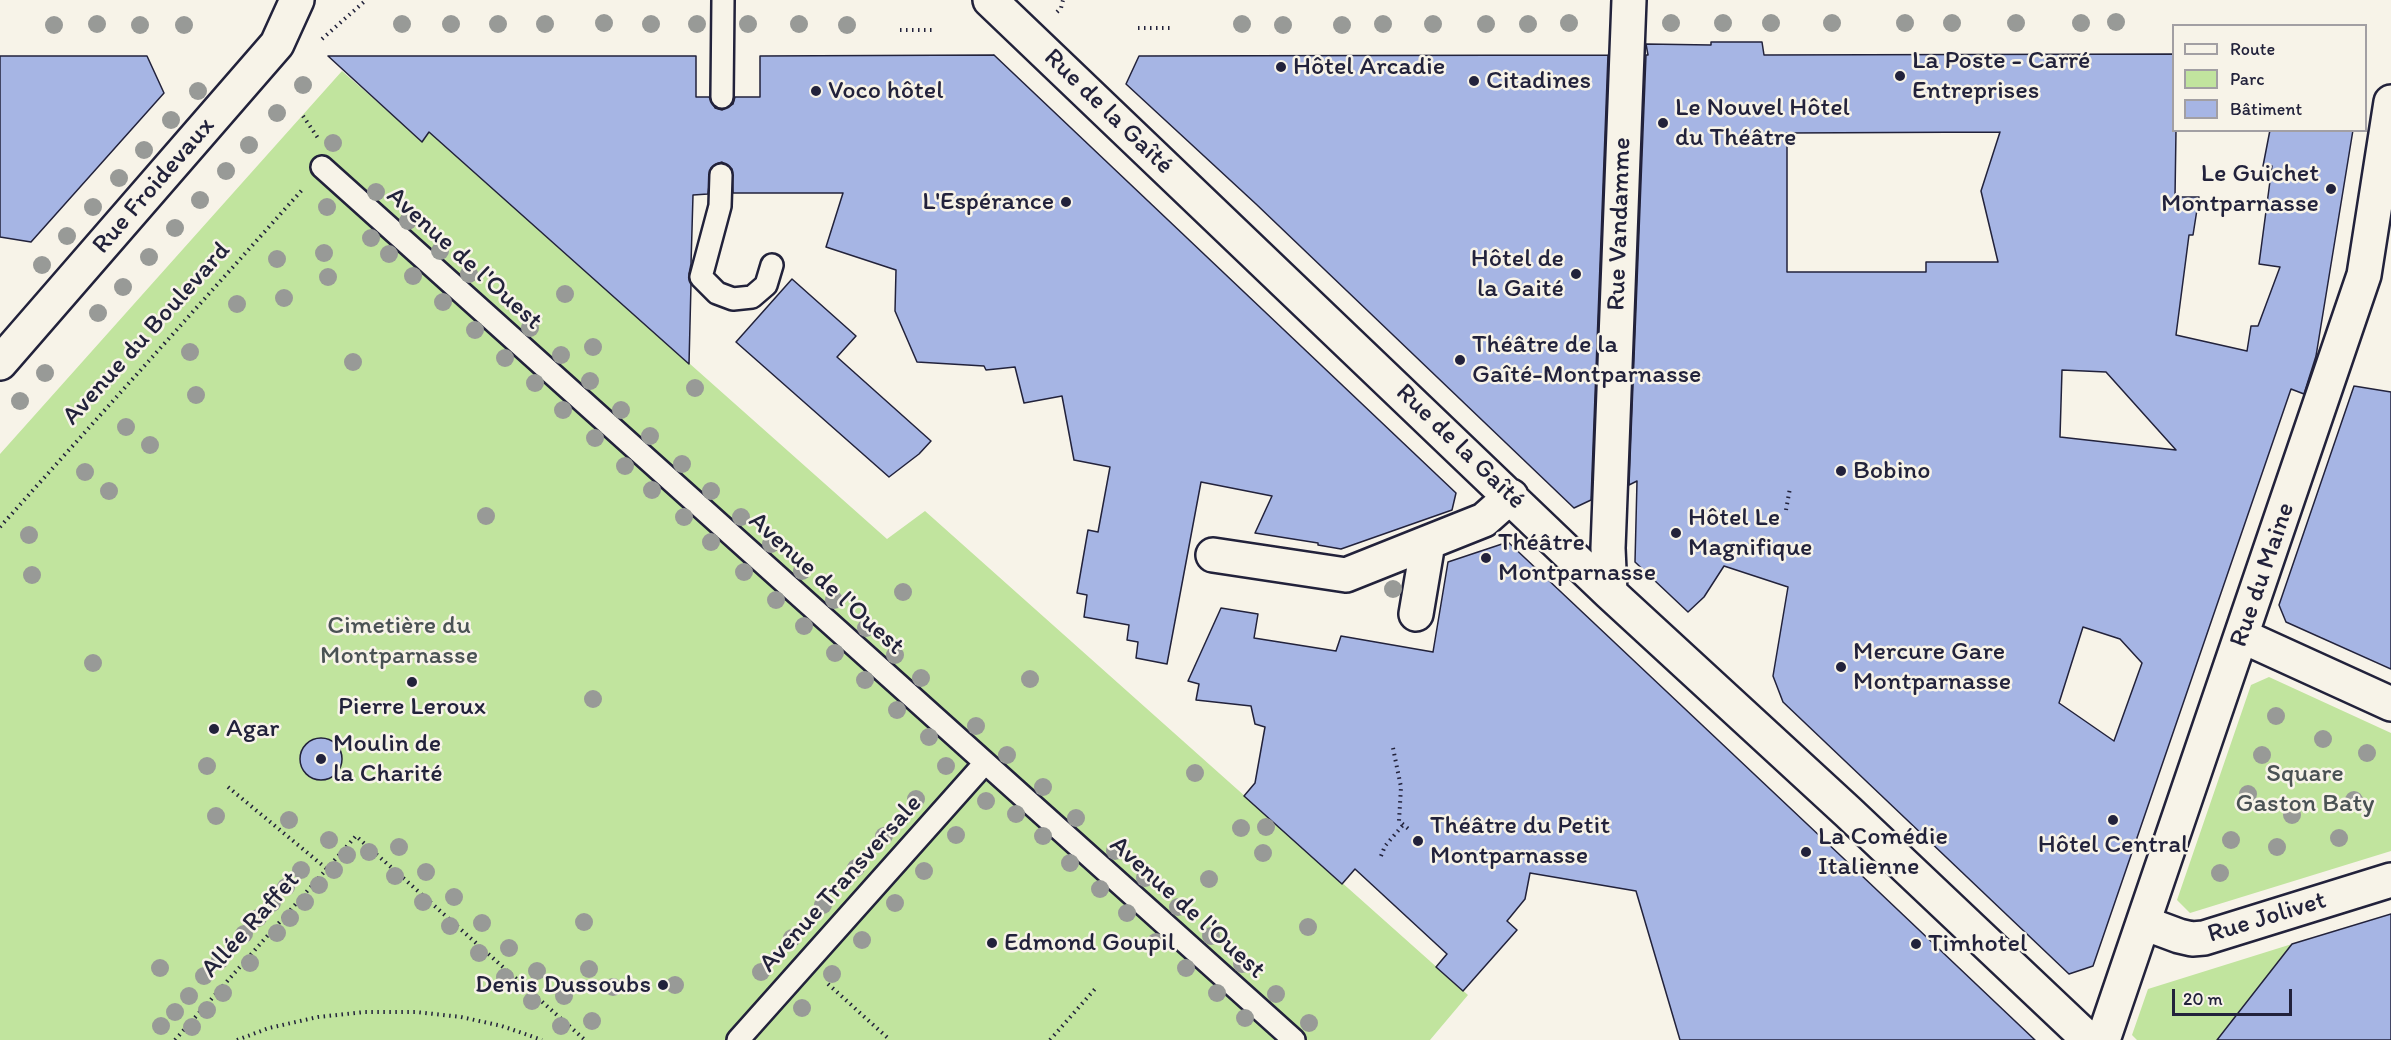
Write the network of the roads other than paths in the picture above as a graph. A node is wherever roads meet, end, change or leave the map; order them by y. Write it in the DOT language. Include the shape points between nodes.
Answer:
graph roads {
  1 [pos="297,0"];
  2 [pos="723,0"];
  3 [pos="990,0"];
  4 [pos="1629,0"];
  5 [pos="722,98"];
  6 [pos="2391,102"];
  7 [pos="322,167"];
  8 [pos="721,175"];
  9 [pos="772,265"];
  10 [pos="0,363"];
  11 [pos="1511,496"];
  12 [pos="1428,543"];
  13 [pos="1213,555"];
  14 [pos="1610,593"];
  15 [pos="1416,614"];
  16 [pos="2242,636"];
  17 [pos="2391,704"];
  18 [pos="985,763"];
  19 [pos="2391,880"];
  20 [pos="2144,923"];
  21 [pos="738,1040"];
  22 [pos="1294,1040"];
  23 [pos="2089,1040"];
  24 [pos="2103,1040"];
  1 -- 10 [label="street, Rue Froidevaux" via="277,44"];
  2 -- 5 [label="lane"];
  3 -- 11 [label="street, Rue de la Gaîté"];
  4 -- 14 [label="street, Rue Vandamme" via="1608,548"];
  6 -- 16 [label="street, Rue du Maine" via="2364,275"];
  7 -- 18 [label="lane, Avenue de l'Ouest"];
  8 -- 9 [label="lane" via="720,206 701,277 717,293 733,299 752,297 766,285"];
  11 -- 12 [label="street" via="1484,520"];
  11 -- 14 [label="street, Rue de la Gaîté"];
  12 -- 13 [label="street" via="1346,575"];
  12 -- 15 [label="street"];
  14 -- 23 [label="street, Rue de la Gaîté"];
  16 -- 17 [label="street"];
  16 -- 20 [label="street, Rue du Maine"];
  18 -- 21 [label="lane, Avenue Transversale"];
  18 -- 22 [label="lane, Avenue de l'Ouest"];
  19 -- 20 [label="street, Rue Jolivet" via="2204,938 2179,936"];
  20 -- 24 [label="street, Rue du Maine"];
}
